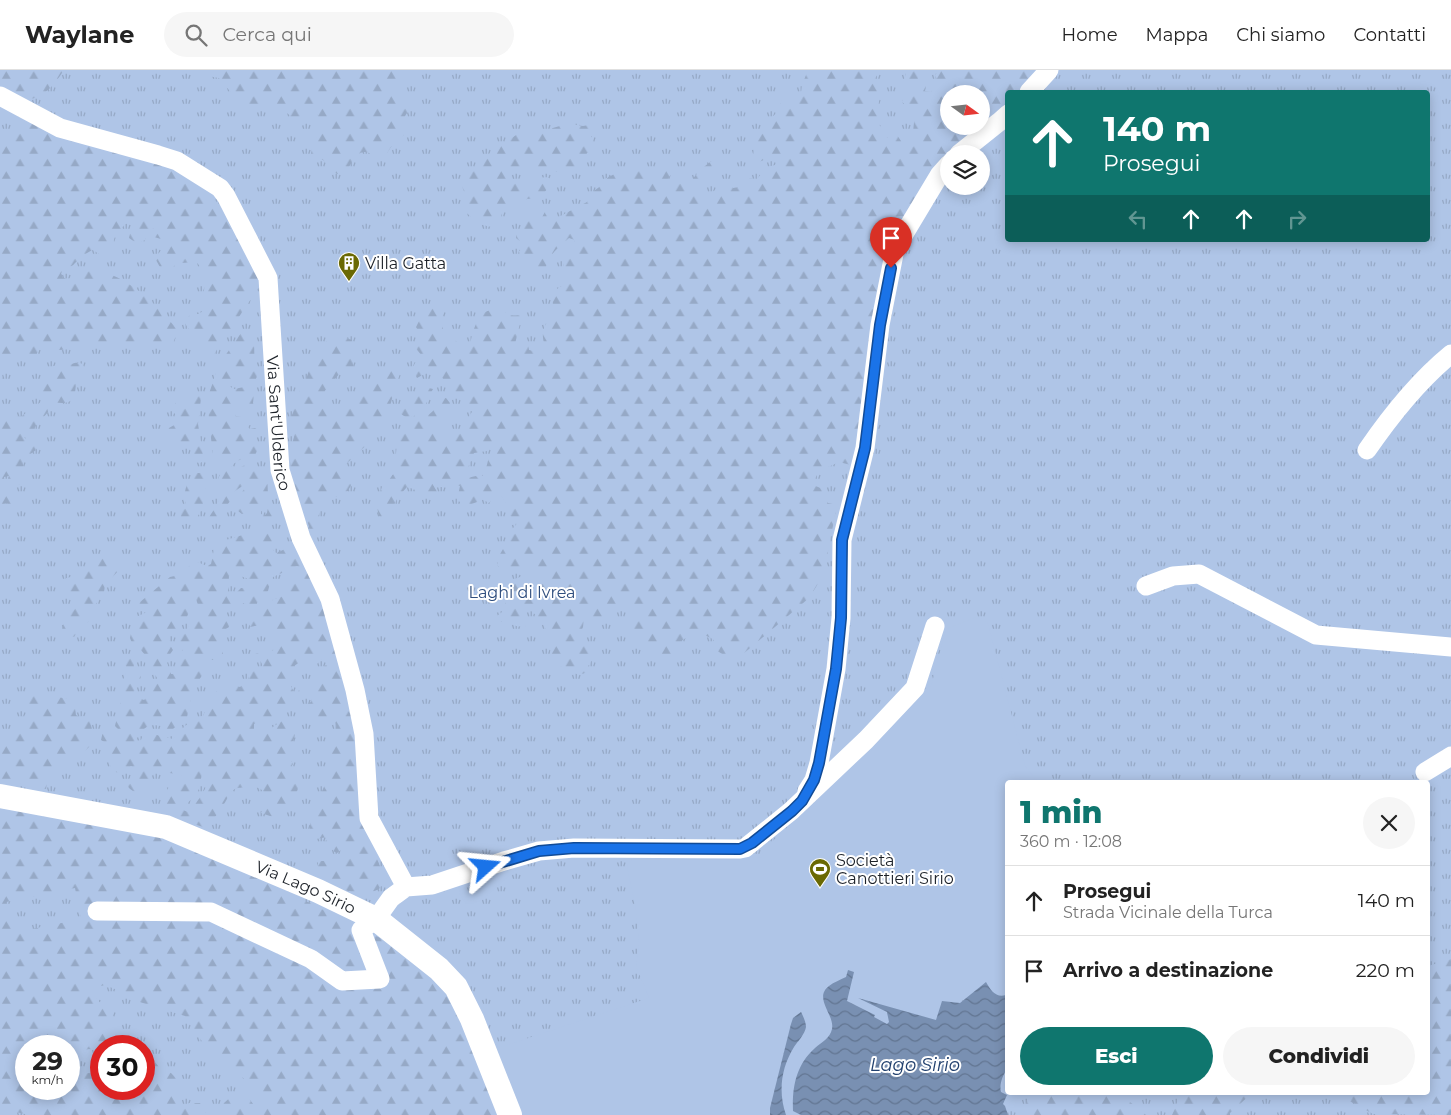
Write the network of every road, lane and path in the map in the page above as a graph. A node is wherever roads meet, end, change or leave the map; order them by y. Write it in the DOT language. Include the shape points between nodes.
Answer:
graph roads {
  1 [pos="1049,70"];
  2 [pos="1031,90"];
  3 [pos="0,96"];
  4 [pos="1005,117"];
  5 [pos="970,145"];
  6 [pos="940,174"];
  7 [pos="1451,354"];
  8 [pos="1367,450"];
  9 [pos="1146,586"];
  10 [pos="935,626"];
  11 [pos="1451,647"];
  12 [pos="1451,756"];
  13 [pos="1425,772"];
  14 [pos="0,796"];
  15 [pos="802,801"];
  16 [pos="406,887"];
  17 [pos="97,911"];
  18 [pos="376,919"];
  19 [pos="510,1115"];
  1 -- 2 [label="street"];
  3 -- 16 [label="street, Via Sant'Ulderico" via="60,128 177,162 220,188 268,278 280,470 301,538 330,599 355,690 364,734 369,818"];
  4 -- 5 [label="street"];
  6 -- 15 [label="street" via="895,249 880,325 865,448 842,540 841,618 836,669 819,763"];
  7 -- 8 [label="street" via="1388,420"];
  9 -- 11 [label="street" via="1173,576 1199,574 1316,636"];
  10 -- 15 [label="street" via="915,688"];
  12 -- 13 [label="street"];
  14 -- 18 [label="main road, Via Lago Sirio" via="166,827"];
  15 -- 16 [label="street" via="752,843 740,849 574,848 539,851 432,885"];
  16 -- 18 [label="street" via="391,898"];
  17 -- 18 [label="street" via="211,912 311,959 342,981 380,979 361,930"];
  18 -- 19 [label="main road, Via Lago Sirio" via="438,968 456,987"];
}
